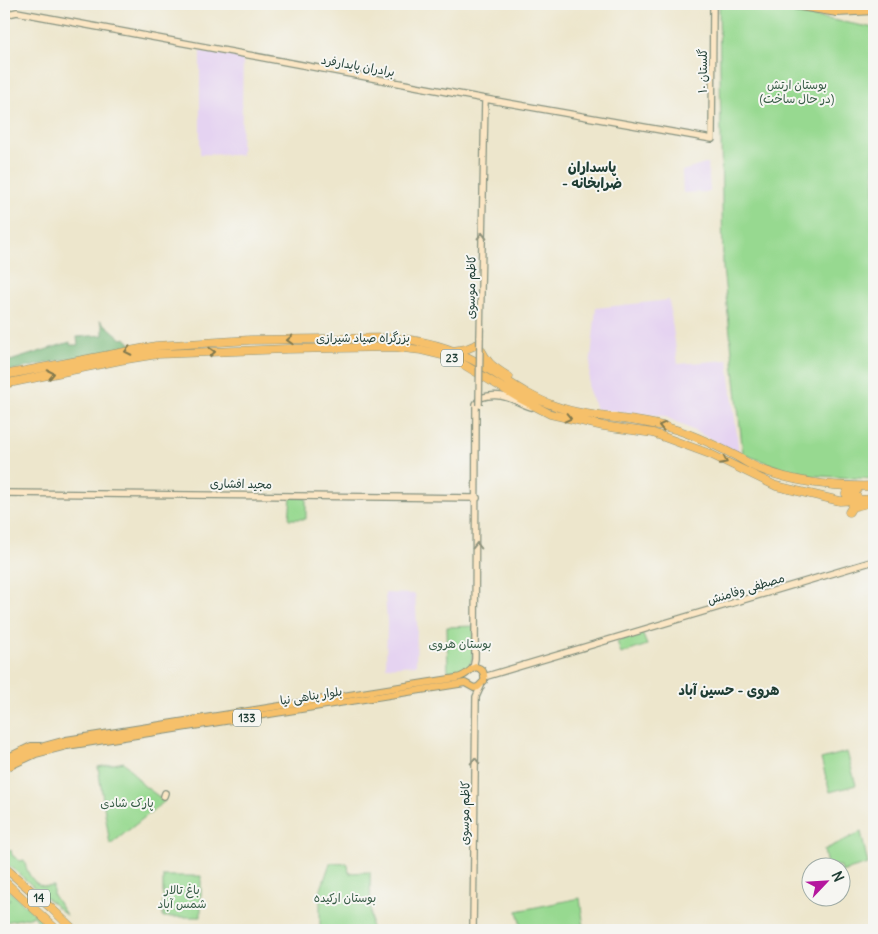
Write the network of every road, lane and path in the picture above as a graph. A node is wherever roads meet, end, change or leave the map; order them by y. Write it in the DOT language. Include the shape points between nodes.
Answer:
graph roads {
  1 [pos="713,4"];
  2 [pos="781,4"];
  3 [pos="874,10"];
  4 [pos="4,20"];
  5 [pos="485,99"];
  6 [pos="712,139"];
  7 [pos="452,350"];
  8 [pos="4,375"];
  9 [pos="4,384"];
  10 [pos="532,396"];
  11 [pos="477,405"];
  12 [pos="550,414"];
  13 [pos="798,481"];
  14 [pos="874,486"];
  15 [pos="4,493"];
  16 [pos="806,493"];
  17 [pos="477,498"];
  18 [pos="874,499"];
  19 [pos="849,512"];
  20 [pos="874,561"];
  21 [pos="475,659"];
  22 [pos="473,668"];
  23 [pos="482,669"];
  24 [pos="484,678"];
  25 [pos="481,686"];
  26 [pos="369,696"];
  27 [pos="125,734"];
  28 [pos="55,748"];
  29 [pos="43,749"];
  30 [pos="4,759"];
  31 [pos="18,760"];
  32 [pos="4,765"];
  33 [pos="4,771"];
  34 [pos="4,863"];
  35 [pos="4,867"];
  36 [pos="14,876"];
  37 [pos="5,883"];
  38 [pos="58,930"];
  39 [pos="74,930"];
  40 [pos="473,930"];
  1 -- 6 [label="main road, گلستان ۱۰"];
  2 -- 3 [label="main road" via="837,14"];
  4 -- 5 [label="main road, برادران پایدارفرد" via="8,14 17,12"];
  5 -- 6 [label="main road, برادران پایدارفرد"];
  11 -- 5 [label="main road, کاظم موسوی, one-way, bridge"];
  7 -- 8 [label="highway, بزرگراه صیاد شیرازی / 23, one-way" via="393,338 250,340 156,346"];
  7 -- 10 [label="highway, بزرگراه صیاد شیرازی / 23"];
  7 -- 10 [label="highway" via="478,344 490,364"];
  9 -- 12 [label="highway, بزرگراه صیاد شیرازی / 23, one-way" via="144,356 394,347 421,350 456,360"];
  13 -- 10 [label="highway, بزرگراه صیاد شیرازی / 23, one-way" via="761,470 706,440 671,428 574,411"];
  11 -- 12 [label="main road" via="480,398 501,395"];
  11 -- 17 [label="main road, کاظم موسوی"];
  12 -- 16 [label="highway, بزرگراه صیاد شیرازی / 23, one-way" via="653,433 710,454 776,486"];
  13 -- 14 [label="highway, بزرگراه صیاد شیرازی / 23"];
  13 -- 16 [label="highway" via="811,487 836,489 839,493 834,496"];
  14 -- 18 [label="highway" via="848,490 846,494"];
  15 -- 17 [label="main road, مجید افشاری"];
  16 -- 18 [label="highway, بزرگراه صیاد شیرازی / 23" via="840,501"];
  21 -- 17 [label="main road, کاظم موسوی, one-way"];
  18 -- 19 [label="highway" via="852,507"];
  20 -- 24 [label="main road, مصطفی وفامنش"];
  21 -- 22 [label="main road, کاظم موسوی"];
  21 -- 23 [label="main road"];
  22 -- 23 [label="main road"];
  22 -- 26 [label="main road, بلوار پناهی نیا / 133" via="466,676"];
  23 -- 24 [label="main road"];
  24 -- 25 [label="main road"];
  25 -- 26 [label="main road, بلوار پناهی نیا / 133" via="474,688 465,683"];
  40 -- 25 [label="main road, کاظم موسوی, one-way" via="476,697"];
  26 -- 27 [label="main road, بلوار پناهی نیا / 133"];
  27 -- 28 [label="main road, بلوار پناهی نیا / 133"];
  27 -- 29 [label="main road, بلوار پناهی نیا / 133" via="66,740"];
  28 -- 29 [label="main road, بلوار پناهی نیا / 133"];
  28 -- 33 [label="main road"];
  29 -- 30 [label="main road" via="32,746"];
  29 -- 31 [label="main road"];
  31 -- 32 [label="main road"];
  31 -- 33 [label="main road"];
  34 -- 36 [label="main road"];
  35 -- 36 [label="highway, 14"];
  36 -- 39 [label="highway, 14"];
  37 -- 38 [label="highway, 14"];
}
